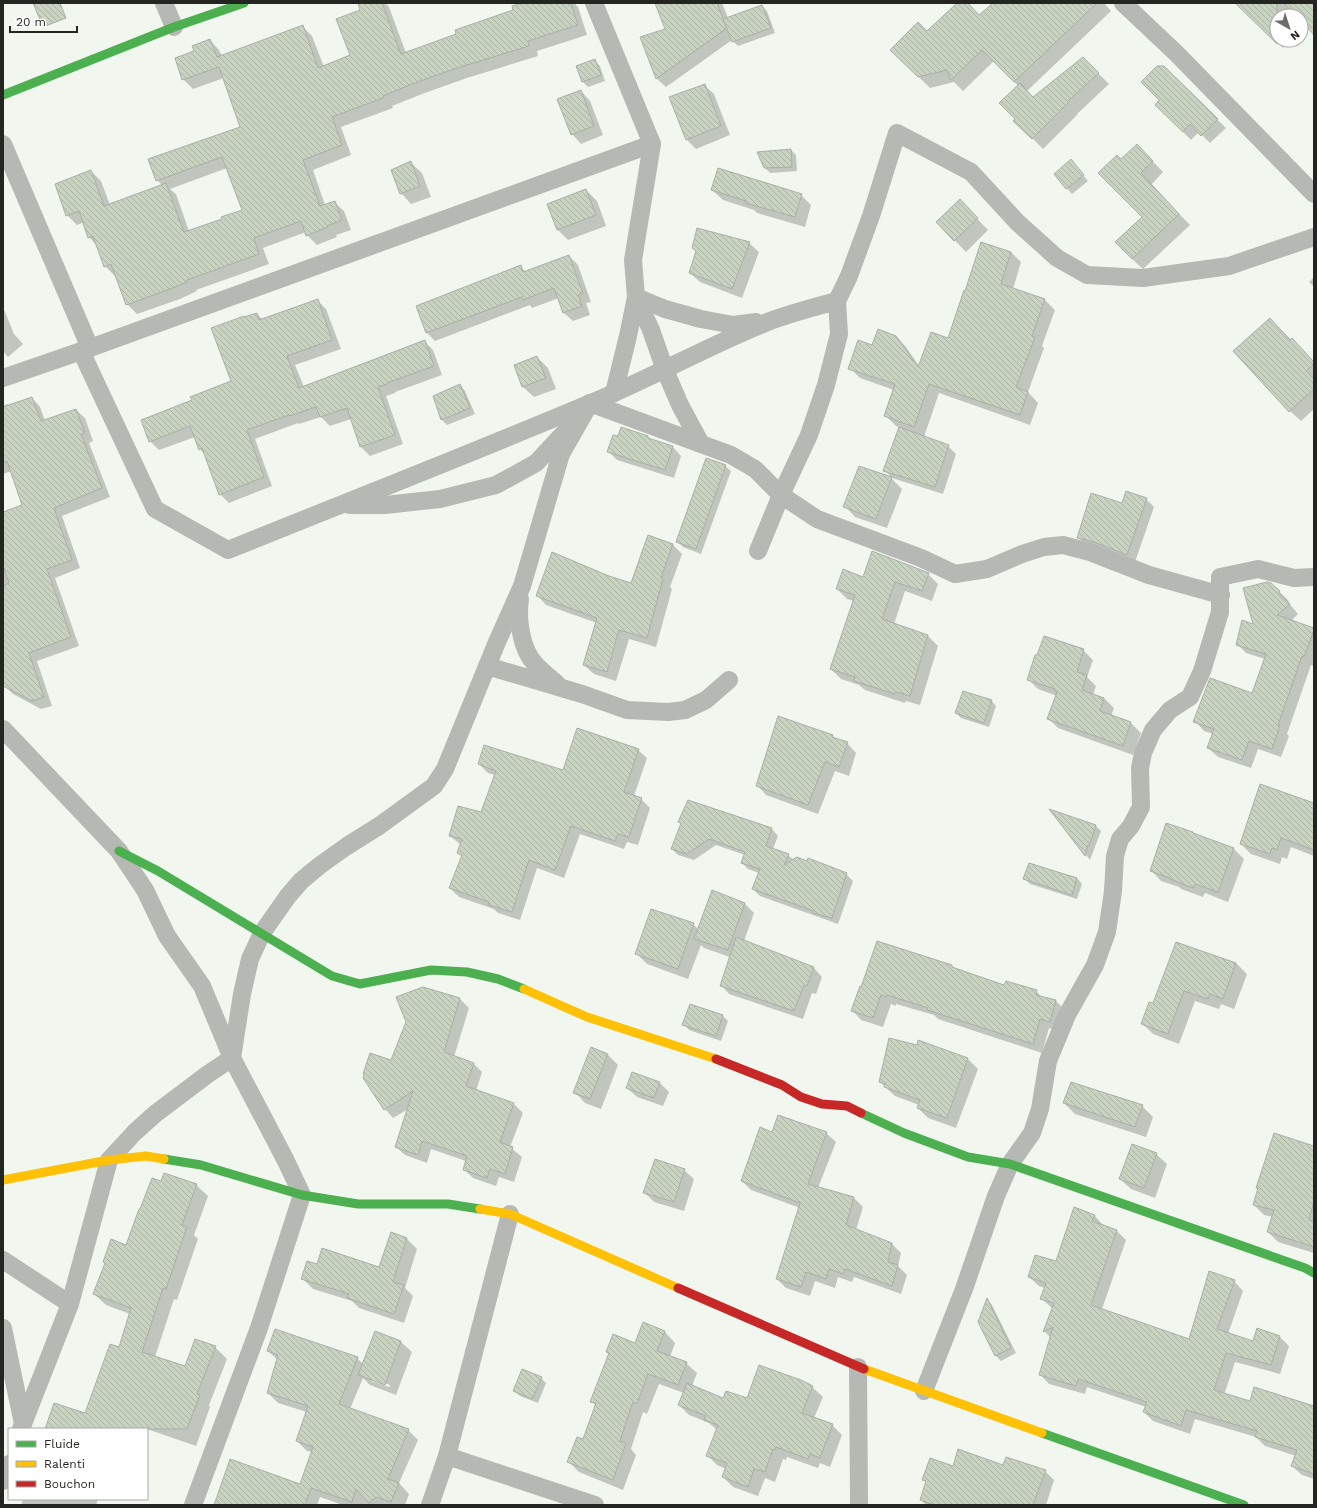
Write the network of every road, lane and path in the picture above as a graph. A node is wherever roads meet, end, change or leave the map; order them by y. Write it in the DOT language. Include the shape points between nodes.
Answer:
graph roads {
  1 [pos="164,3"];
  2 [pos="244,3"];
  3 [pos="594,3"];
  4 [pos="1123,3"];
  5 [pos="174,27"];
  6 [pos="3,95"];
  7 [pos="3,144"];
  8 [pos="652,144"];
  9 [pos="1314,194"];
  10 [pos="1314,237"];
  11 [pos="636,297"];
  12 [pos="837,301"];
  13 [pos="770,321"];
  14 [pos="85,349"];
  15 [pos="665,370"];
  16 [pos="3,378"];
  17 [pos="614,393"];
  18 [pos="590,403"];
  19 [pos="701,444"];
  20 [pos="781,495"];
  21 [pos="337,506"];
  22 [pos="758,551"];
  23 [pos="1314,577"];
  24 [pos="522,586"];
  25 [pos="1220,595"];
  26 [pos="487,666"];
  27 [pos="729,680"];
  28 [pos="562,688"];
  29 [pos="3,729"];
  30 [pos="119,851"];
  31 [pos="262,933"];
  32 [pos="232,1058"];
  33 [pos="109,1160"];
  34 [pos="1010,1164"];
  35 [pos="3,1180"];
  36 [pos="302,1195"];
  37 [pos="510,1214"];
  38 [pos="3,1260"];
  39 [pos="1314,1273"];
  40 [pos="70,1304"];
  41 [pos="3,1328"];
  42 [pos="858,1367"];
  43 [pos="924,1391"];
  44 [pos="22,1426"];
  45 [pos="447,1456"];
  46 [pos="8,1467"];
  47 [pos="3,1481"];
  48 [pos="193,1505"];
  49 [pos="430,1505"];
  50 [pos="595,1505"];
  51 [pos="859,1505"];
  52 [pos="1244,1505"];
  1 -- 5 [label="street"];
  2 -- 5 [label="street"];
  3 -- 8 [label="street"];
  4 -- 9 [label="street" via="1176,53"];
  5 -- 6 [label="street"];
  7 -- 14 [label="street"];
  8 -- 11 [label="street" via="633,260"];
  8 -- 14 [label="street"];
  10 -- 12 [label="street" via="1229,266 1143,278 1087,275 1057,258 1017,222 971,172 897,133 871,216"];
  11 -- 13 [label="street" via="665,309 733,325"];
  11 -- 15 [label="street"];
  11 -- 17 [label="street"];
  12 -- 13 [label="street"];
  12 -- 20 [label="street" via="839,334 826,385 809,435"];
  13 -- 15 [label="street"];
  14 -- 16 [label="street"];
  14 -- 21 [label="street" via="155,509 228,550"];
  15 -- 17 [label="street"];
  15 -- 19 [label="street"];
  17 -- 18 [label="street"];
  18 -- 19 [label="street"];
  18 -- 21 [label="street"];
  18 -- 21 [label="street" via="536,463 496,485 440,499 385,505"];
  18 -- 24 [label="street" via="561,454"];
  19 -- 20 [label="street" via="731,455 755,469"];
  20 -- 22 [label="street"];
  20 -- 25 [label="street" via="818,519 921,558 955,574 987,570 1022,554 1044,547 1063,545 1090,552 1149,575"];
  23 -- 25 [label="street" via="1294,578 1258,569 1220,577"];
  24 -- 26 [label="street"];
  24 -- 28 [label="street" via="519,628 528,655 534,664"];
  25 -- 34 [label="street" via="1220,612 1202,671 1190,697 1170,710 1161,720 1153,730 1143,753 1140,768 1141,807 1131,826 1120,839 1115,856 1107,932 1095,965 1067,1015 1048,1061 1040,1109 1032,1133"];
  26 -- 28 [label="street"];
  26 -- 31 [label="street" via="445,769 434,786 319,866 297,886"];
  27 -- 28 [label="street" via="706,700 685,710 668,712 627,710"];
  29 -- 30 [label="street"];
  30 -- 31 [label="street" via="158,871"];
  30 -- 32 [label="street" via="145,890 167,936 202,986"];
  31 -- 32 [label="street" via="250,959"];
  31 -- 34 [label="street" via="332,976 360,984 431,970 467,972 498,979 586,1017 707,1055 782,1085 801,1097 822,1104 847,1106 904,1133 968,1157"];
  32 -- 33 [label="street" via="155,1114"];
  32 -- 36 [label="street"];
  33 -- 35 [label="street"];
  33 -- 36 [label="street" via="146,1156 201,1165"];
  33 -- 40 [label="street"];
  34 -- 39 [label="street"];
  34 -- 43 [label="street"];
  36 -- 37 [label="street" via="358,1204 448,1204"];
  36 -- 48 [label="street" via="259,1328"];
  37 -- 42 [label="street"];
  37 -- 45 [label="street"];
  38 -- 40 [label="street"];
  40 -- 44 [label="street"];
  41 -- 44 [label="street"];
  42 -- 43 [label="street"];
  42 -- 51 [label="street"];
  43 -- 52 [label="street"];
  45 -- 49 [label="street"];
  45 -- 50 [label="street"];
  46 -- 47 [label="street"];
}
